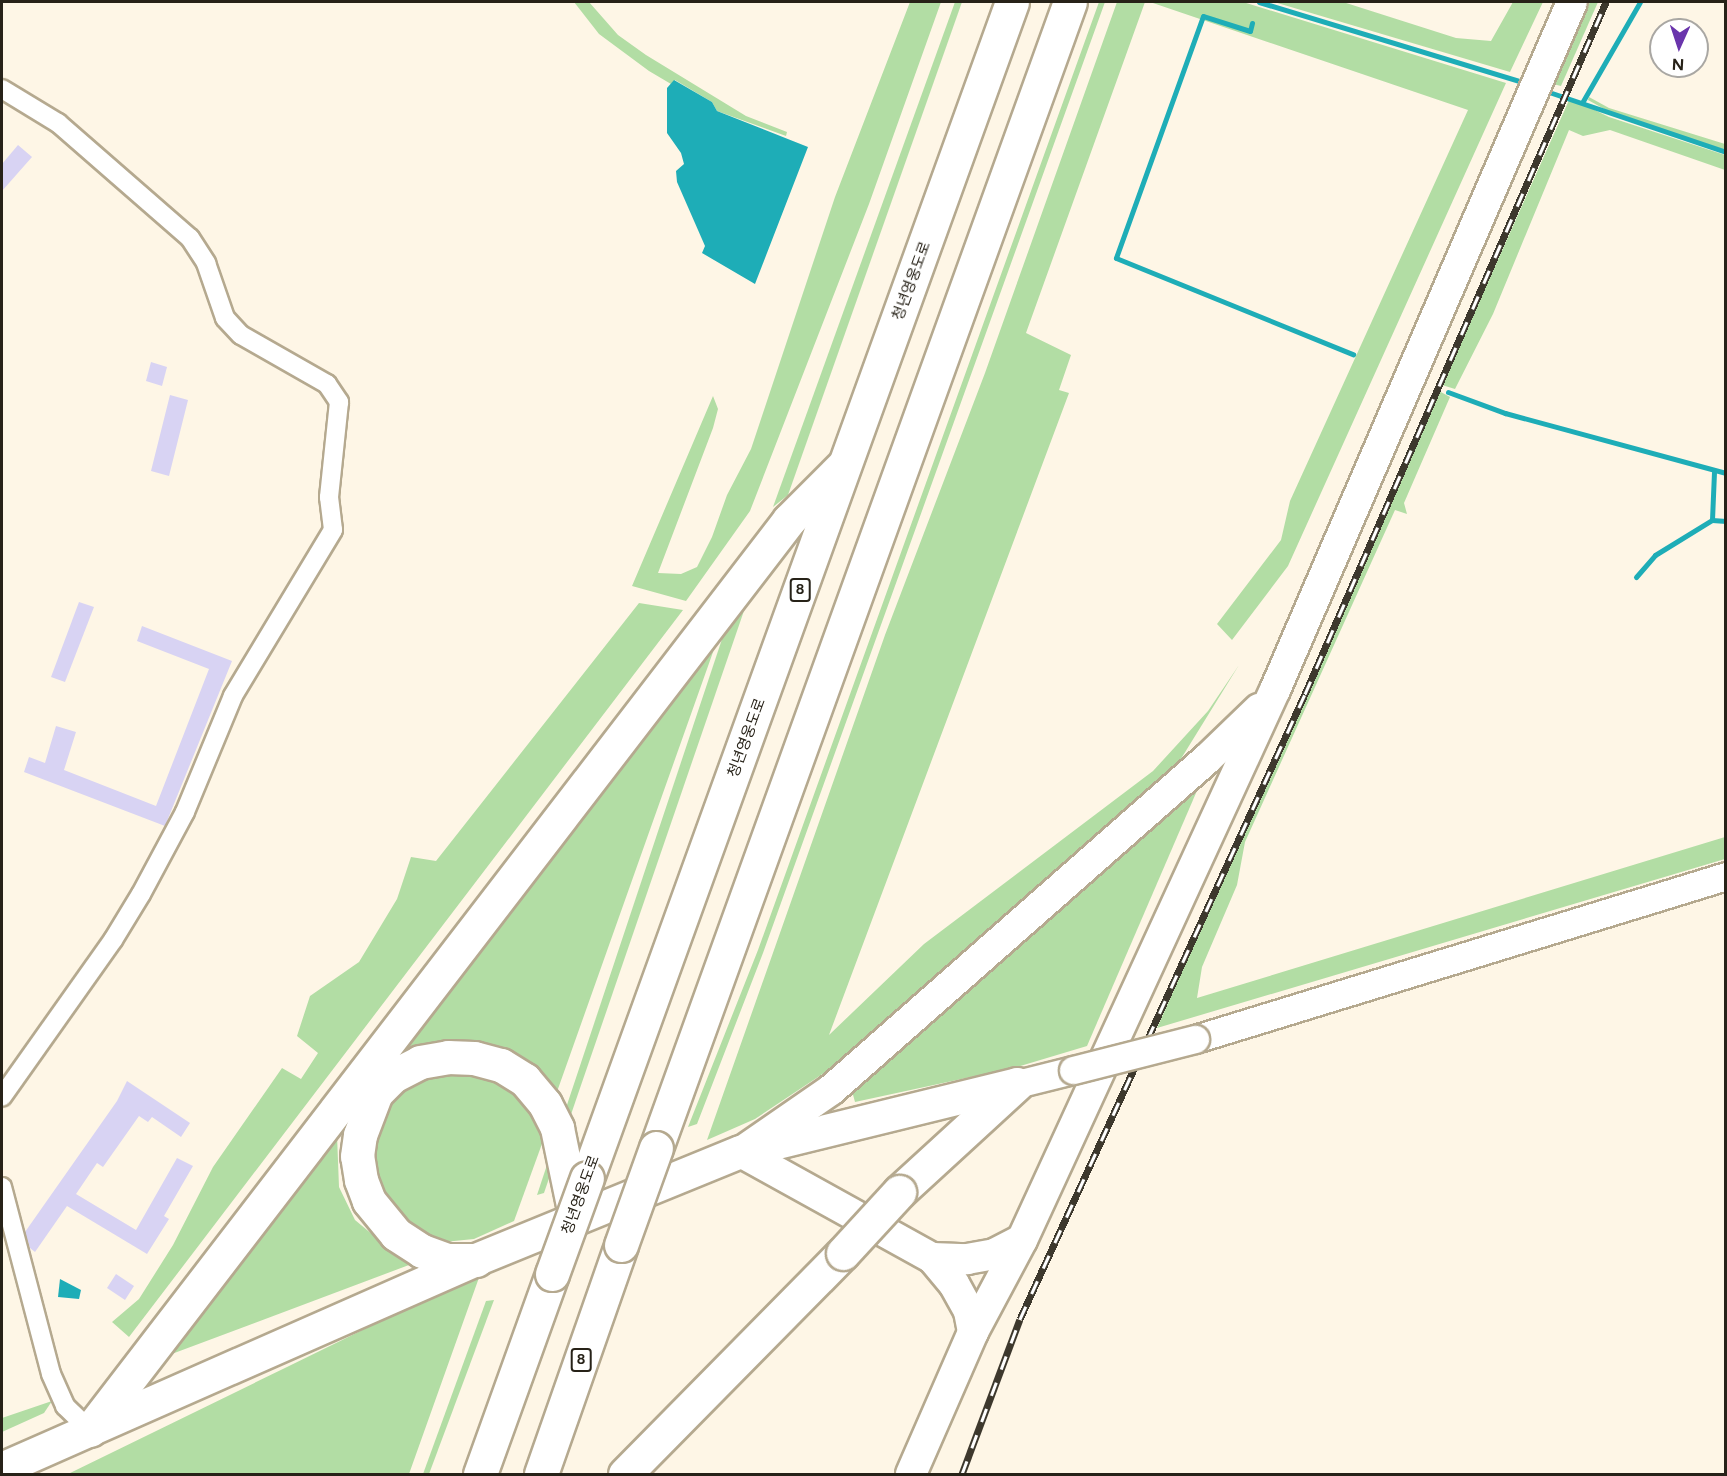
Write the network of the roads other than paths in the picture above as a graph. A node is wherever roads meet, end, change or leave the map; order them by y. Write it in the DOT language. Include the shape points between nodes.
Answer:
graph roads {
  1 [pos="1012,2"];
  2 [pos="1070,2"];
  3 [pos="1572,2"];
  4 [pos="2,89"];
  5 [pos="847,462"];
  6 [pos="1275,690"];
  7 [pos="1725,876"];
  8 [pos="1017,1083"];
  9 [pos="2,1097"];
  10 [pos="741,1152"];
  11 [pos="2,1187"];
  12 [pos="577,1192"];
  13 [pos="1022,1240"];
  14 [pos="932,1258"];
  15 [pos="476,1260"];
  16 [pos="973,1332"];
  17 [pos="90,1430"];
  18 [pos="2,1469"];
  19 [pos="480,1474"];
  20 [pos="541,1474"];
  21 [pos="626,1474"];
  22 [pos="911,1474"];
  1 -- 5 [label="highway, 청년영웅도로 / 8"];
  2 -- 20 [label="highway, 8, bridge"];
  3 -- 6 [label="main road"];
  4 -- 9 [label="street" via="58,123 190,238 206,263 225,318 241,334 327,384 339,402 329,497 333,530 233,696 185,812 141,894"];
  5 -- 12 [label="highway, 청년영웅도로 / 8"];
  5 -- 17 [label="highway" via="789,520"];
  6 -- 10 [label="main road" via="1207,759 831,1090"];
  6 -- 13 [label="main road"];
  7 -- 8 [label="main road, bridge" via="1195,1039"];
  8 -- 10 [label="highway"];
  8 -- 21 [label="highway, bridge" via="899,1192"];
  10 -- 14 [label="main road"];
  10 -- 15 [label="highway"];
  11 -- 17 [label="street" via="51,1374 64,1406"];
  12 -- 15 [label="highway" via="557,1128 545,1104 525,1080 501,1065 448,1057 420,1062 393,1076 376,1093 360,1135 357,1156 369,1201 396,1234 422,1251 447,1260"];
  12 -- 19 [label="highway, 청년영웅도로 / 8, bridge" via="552,1274"];
  13 -- 14 [label="main road" via="994,1254 967,1259"];
  13 -- 16 [label="main road"];
  14 -- 16 [label="main road" via="964,1302"];
  15 -- 17 [label="highway"];
  16 -- 22 [label="main road"];
  17 -- 18 [label="highway"];
}
